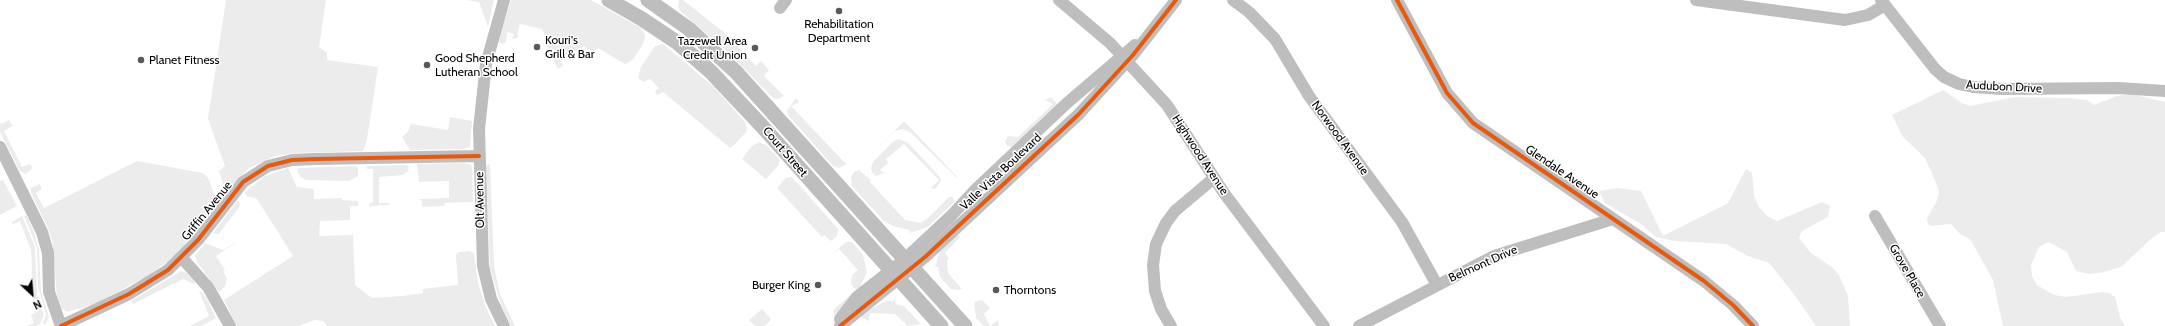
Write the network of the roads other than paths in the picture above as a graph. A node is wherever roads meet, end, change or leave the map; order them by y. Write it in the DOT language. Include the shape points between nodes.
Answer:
graph roads {
  1 [pos="504,0"];
  2 [pos="609,0"];
  3 [pos="648,0"];
  4 [pos="1059,0"];
  5 [pos="1176,0"];
  6 [pos="1233,0"];
  7 [pos="1397,0"];
  8 [pos="1696,0"];
  9 [pos="1883,3"];
  10 [pos="1125,59"];
  11 [pos="2165,91"];
  12 [pos="0,147"];
  13 [pos="480,156"];
  14 [pos="1214,178"];
  15 [pos="1875,216"];
  16 [pos="1613,219"];
  17 [pos="182,258"];
  18 [pos="901,268"];
  19 [pos="1437,285"];
  20 [pos="61,326"];
  21 [pos="230,326"];
  22 [pos="504,326"];
  23 [pos="833,326"];
  24 [pos="840,326"];
  25 [pos="941,326"];
  26 [pos="965,326"];
  27 [pos="1171,326"];
  28 [pos="1324,326"];
  29 [pos="1359,326"];
  30 [pos="1753,326"];
  31 [pos="1940,326"];
  1 -- 13 [label="street, Olt Avenue" via="489,52 482,91"];
  2 -- 18 [label="main road, Court Street" via="678,43 711,72"];
  3 -- 18 [label="main road, Court Street" via="697,35 736,72"];
  4 -- 10 [label="street, Highwood Avenue" via="1099,33"];
  5 -- 10 [label="street, Valle Vista Boulevard"];
  6 -- 19 [label="street, Norwood Avenue" via="1249,12 1275,39 1309,96 1402,222"];
  7 -- 16 [label="street, Glendale Avenue" via="1447,93 1473,123"];
  8 -- 9 [label="street" via="1845,20 1868,15"];
  9 -- 11 [label="street, Audubon Drive" via="1935,69 1944,77 1959,84 2002,89 2118,88"];
  10 -- 14 [label="street, Highwood Avenue" via="1167,105"];
  10 -- 18 [label="street, Valle Vista Boulevard" via="1067,103"];
  12 -- 20 [label="street" via="42,232 48,253 49,292"];
  13 -- 17 [label="street, Griffin Avenue" via="316,159 278,163 256,173 244,182"];
  13 -- 22 [label="street, Olt Avenue" via="483,266 491,299"];
  14 -- 27 [label="street" via="1175,211 1156,244 1153,265 1155,291 1161,309"];
  14 -- 28 [label="street, Highwood Avenue"];
  15 -- 31 [label="street, Grove Place"];
  16 -- 19 [label="street, Belmont Drive" via="1513,249"];
  16 -- 30 [label="street, Glendale Avenue" via="1714,289"];
  17 -- 20 [label="street, Griffin Avenue" via="146,285"];
  17 -- 21 [label="street" via="208,287"];
  18 -- 23 [label="street, Valle Vista Boulevard" via="857,297"];
  18 -- 24 [label="street, Valle Vista Boulevard"];
  18 -- 25 [label="main road, Court Street"];
  18 -- 26 [label="main road, Court Street"];
  19 -- 29 [label="street, Belmont Drive"];
}
